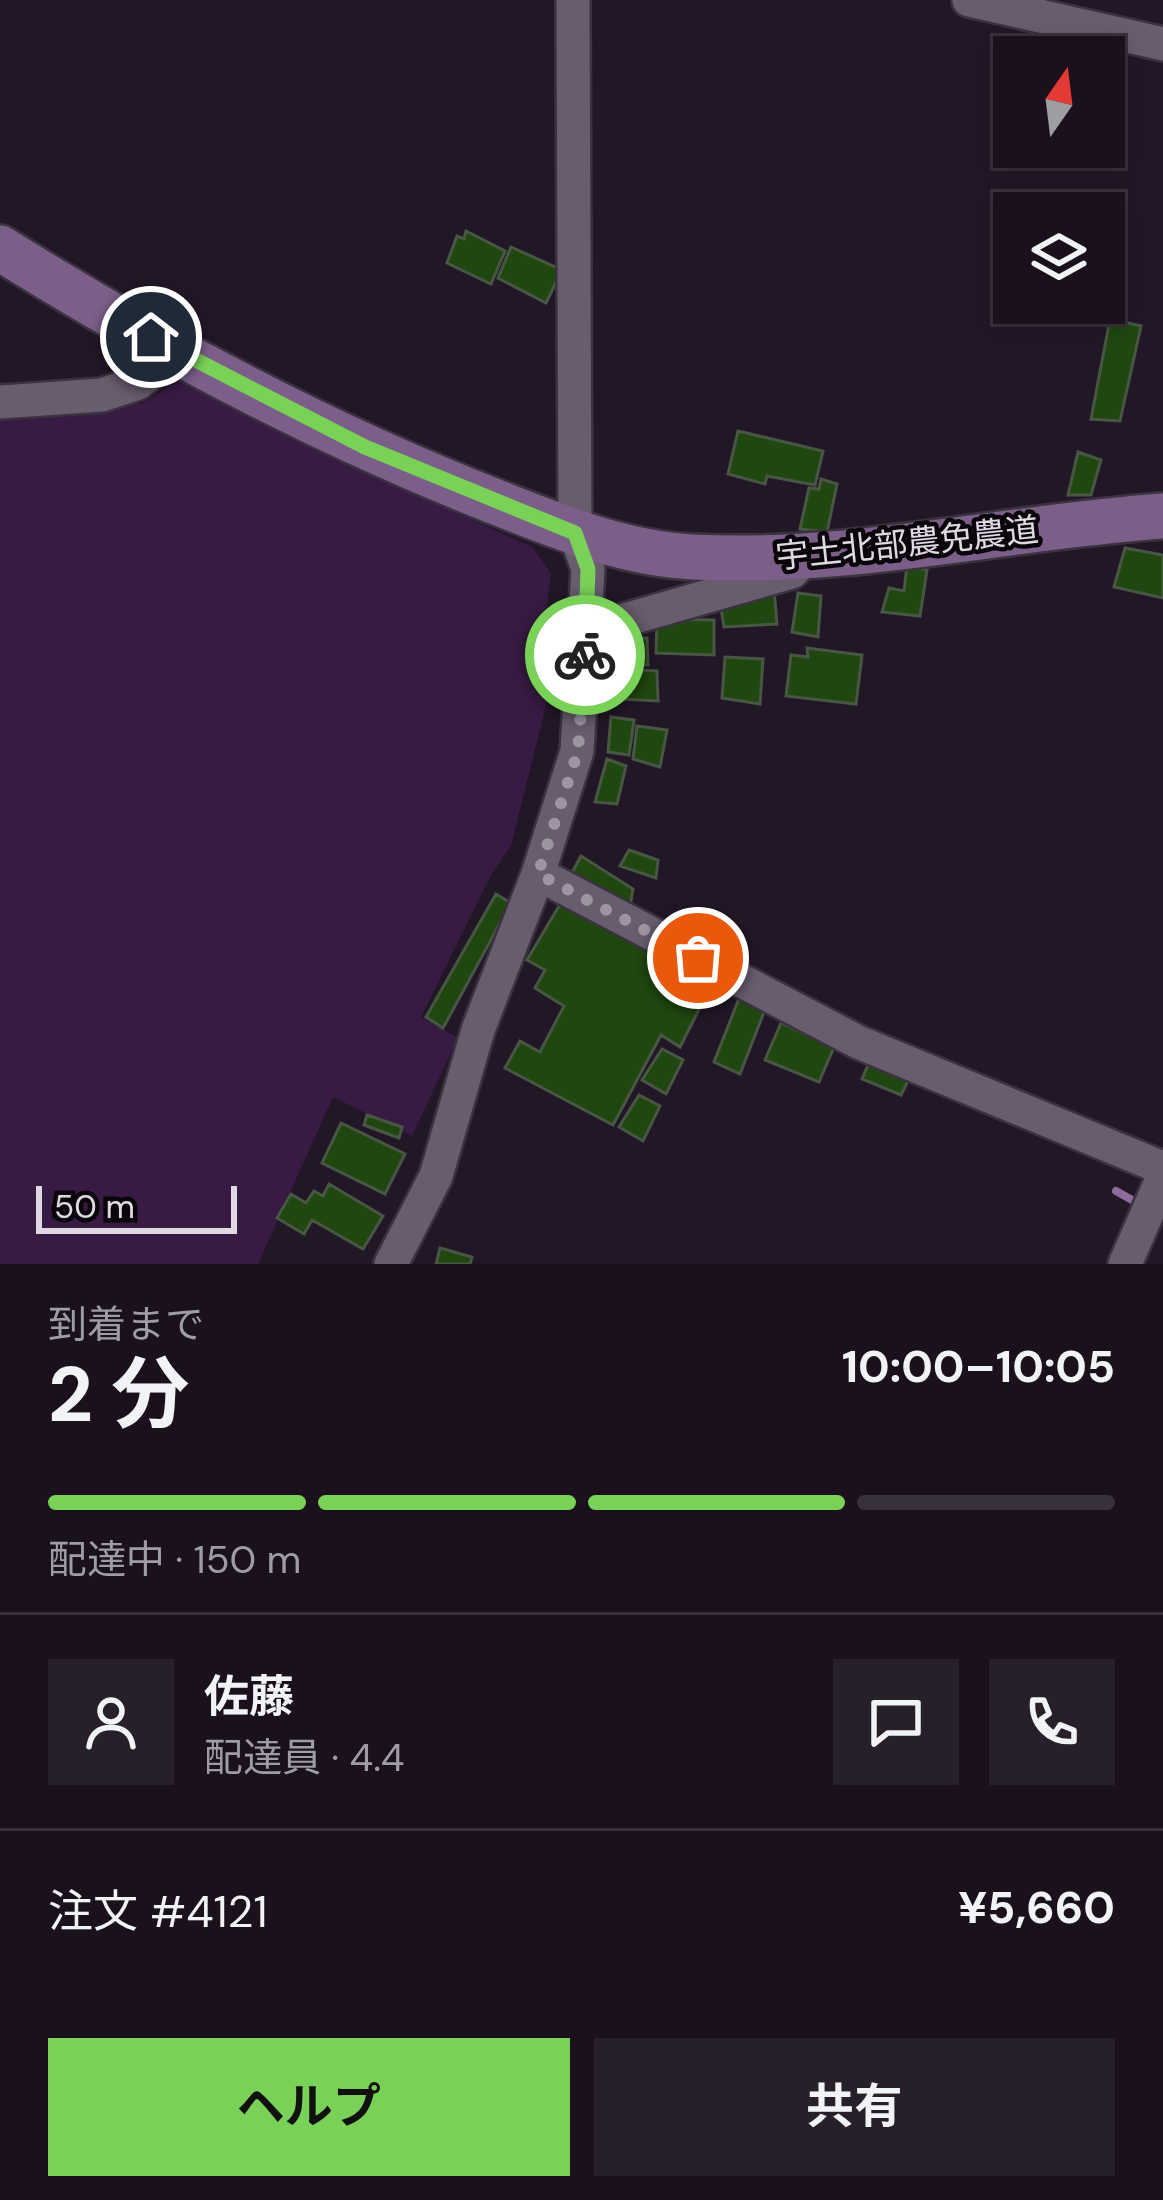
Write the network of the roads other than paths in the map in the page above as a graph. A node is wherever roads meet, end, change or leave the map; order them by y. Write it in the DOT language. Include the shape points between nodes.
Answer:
graph roads {
  1 [pos="573,0"];
  2 [pos="969,0"];
  3 [pos="1163,44"];
  4 [pos="0,248"];
  5 [pos="177,352"];
  6 [pos="0,402"];
  7 [pos="1163,516"];
  8 [pos="575,533"];
  9 [pos="803,559"];
  10 [pos="586,631"];
  11 [pos="538,874"];
  12 [pos="1163,1168"];
  13 [pos="1163,1177"];
  14 [pos="391,1264"];
  15 [pos="1125,1264"];
  1 -- 8 [label="street"];
  2 -- 3 [label="street"];
  4 -- 5 [label="street, 宇土北部農免農道"];
  5 -- 6 [label="street" via="138,383 102,394"];
  5 -- 8 [label="street, 宇土北部農免農道" via="365,447"];
  7 -- 9 [label="street, 宇土北部農免農道"];
  8 -- 9 [label="street, 宇土北部農免農道" via="687,557"];
  8 -- 10 [label="street" via="588,569"];
  9 -- 10 [label="street" via="792,572"];
  10 -- 11 [label="street" via="578,751"];
  11 -- 12 [label="street" via="858,1042"];
  11 -- 14 [label="street" via="478,1030 436,1176"];
  13 -- 15 [label="street"];
}
